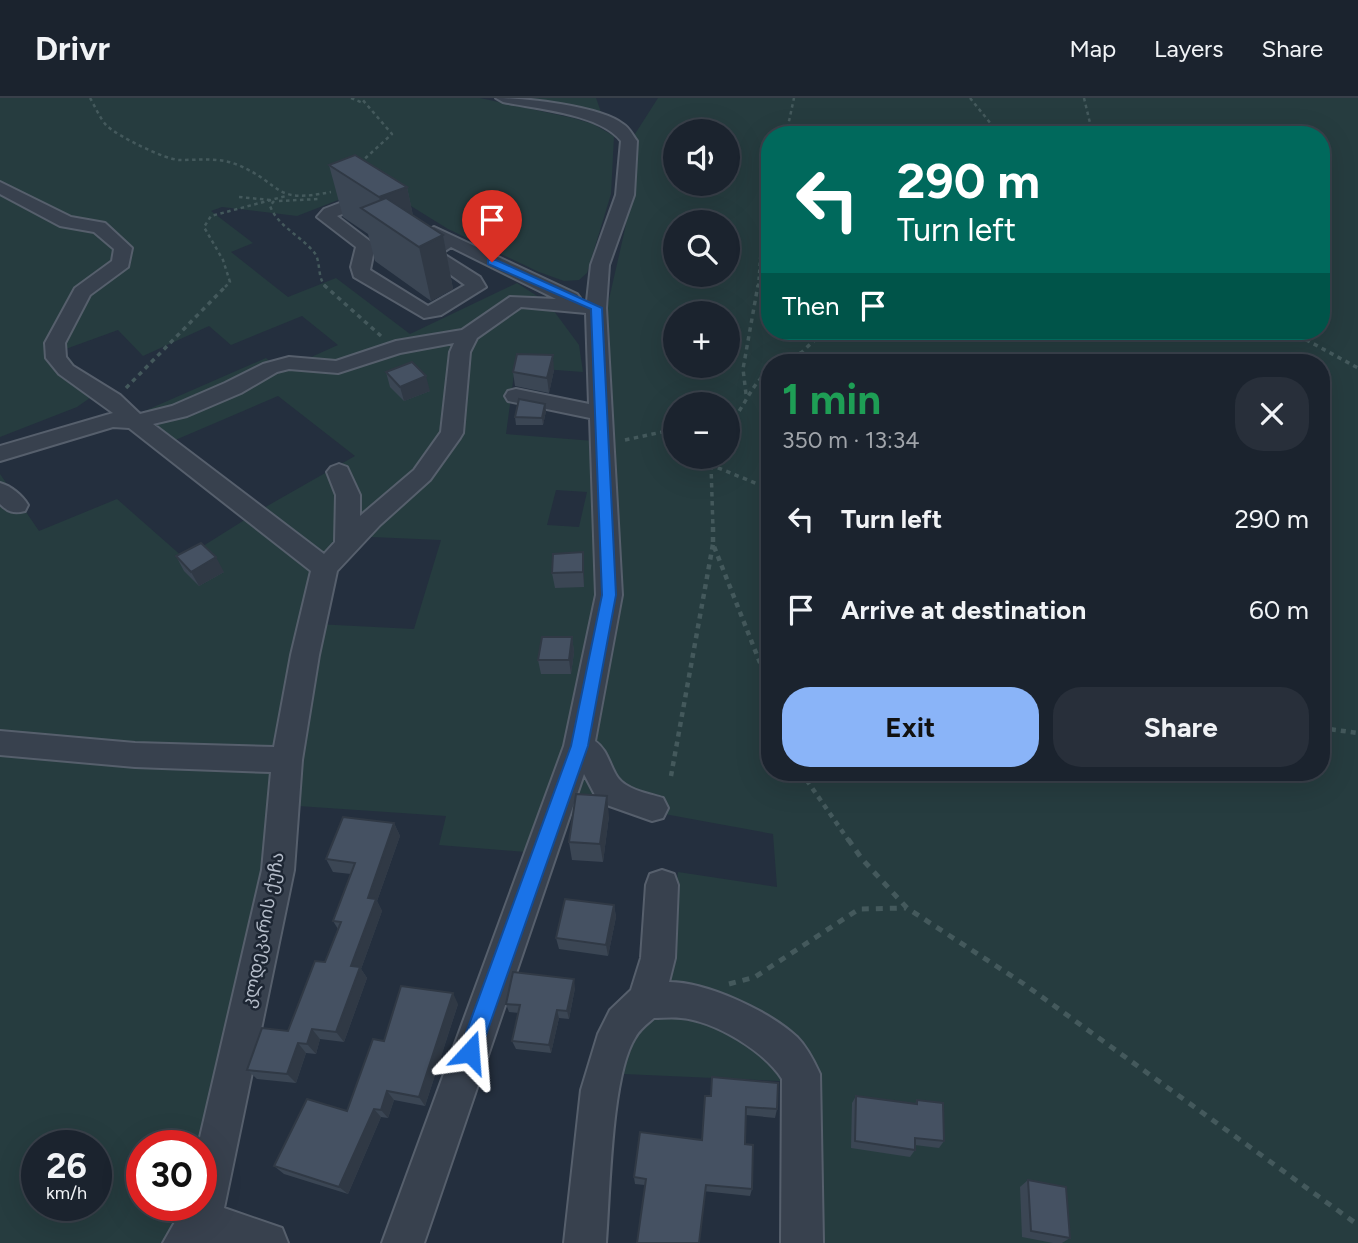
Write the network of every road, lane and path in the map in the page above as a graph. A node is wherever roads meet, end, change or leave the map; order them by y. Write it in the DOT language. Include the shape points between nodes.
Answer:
graph roads {
  1 [pos="90,98"];
  2 [pos="351,98"];
  3 [pos="361,98"];
  4 [pos="503,98"];
  5 [pos="794,98"];
  6 [pos="970,98"];
  7 [pos="1084,98"];
  8 [pos="368,105"];
  9 [pos="788,126"];
  10 [pos="993,126"];
  11 [pos="1092,126"];
  12 [pos="0,187"];
  13 [pos="340,190"];
  14 [pos="286,196"];
  15 [pos="239,197"];
  16 [pos="369,198"];
  17 [pos="275,200"];
  18 [pos="391,209"];
  19 [pos="330,213"];
  20 [pos="413,221"];
  21 [pos="450,241"];
  22 [pos="761,270"];
  23 [pos="471,292"];
  24 [pos="517,301"];
  25 [pos="596,308"];
  26 [pos="468,335"];
  27 [pos="815,340"];
  28 [pos="1307,340"];
  29 [pos="396,347"];
  30 [pos="798,354"];
  31 [pos="1358,368"];
  32 [pos="761,376"];
  33 [pos="746,394"];
  34 [pos="516,396"];
  35 [pos="112,400"];
  36 [pos="740,409"];
  37 [pos="601,413"];
  38 [pos="135,422"];
  39 [pos="663,432"];
  40 [pos="603,444"];
  41 [pos="0,454"];
  42 [pos="711,469"];
  43 [pos="721,469"];
  44 [pos="339,472"];
  45 [pos="761,485"];
  46 [pos="347,542"];
  47 [pos="713,544"];
  48 [pos="325,568"];
  49 [pos="761,665"];
  50 [pos="1330,729"];
  51 [pos="1358,733"];
  52 [pos="0,743"];
  53 [pos="579,746"];
  54 [pos="288,760"];
  55 [pos="671,776"];
  56 [pos="807,781"];
  57 [pos="652,808"];
  58 [pos="662,885"];
  59 [pos="907,908"];
  60 [pos="646,1000"];
  61 [pos="683,1000"];
  62 [pos="1358,1225"];
  63 [pos="192,1231"];
  64 [pos="267,1243"];
  65 [pos="403,1243"];
  66 [pos="585,1243"];
  67 [pos="802,1243"];
  1 -- 14 [label="path" via="106,125 128,139 176,160 209,158 238,164"];
  2 -- 8 [label="path"];
  3 -- 8 [label="path"];
  4 -- 25 [label="street" via="590,116 618,127 629,141 625,195 600,265"];
  5 -- 9 [label="path"];
  6 -- 10 [label="path"];
  7 -- 11 [label="path"];
  8 -- 13 [label="path" via="392,134 359,164"];
  12 -- 35 [label="street" via="66,222 99,227 123,248 121,263 82,292 55,344 56,358 66,370"];
  13 -- 14 [label="path" via="302,198"];
  13 -- 16 [label="street"];
  14 -- 17 [label="path"];
  15 -- 17 [label="path"];
  16 -- 18 [label="street"];
  16 -- 19 [label="street"];
  17 -- 19 [label="path" via="317,198"];
  17 -- 29 [label="path" via="270,206 274,216 316,253 321,282"];
  17 -- 35 [label="path" via="211,216 204,227 230,282"];
  19 -- 23 [label="street" via="326,217 366,245 361,273 417,309 434,311"];
  20 -- 21 [label="street"];
  21 -- 23 [label="street" via="435,248 432,255 473,281 476,287"];
  21 -- 25 [label="street"];
  22 -- 33 [label="path" via="743,369"];
  23 -- 24 [label="street"];
  24 -- 25 [label="street"];
  24 -- 26 [label="street"];
  25 -- 37 [label="street"];
  26 -- 29 [label="street"];
  26 -- 46 [label="street" via="460,352 453,433 422,475"];
  27 -- 30 [label="path"];
  28 -- 31 [label="path"];
  29 -- 38 [label="street" via="338,367 289,363 270,368 179,411"];
  32 -- 33 [label="path"];
  33 -- 36 [label="path"];
  34 -- 37 [label="street"];
  35 -- 38 [label="street"];
  37 -- 40 [label="street"];
  38 -- 41 [label="street" via="112,419"];
  38 -- 48 [label="street"];
  39 -- 40 [label="path"];
  40 -- 53 [label="street" via="609,595"];
  42 -- 47 [label="path"];
  43 -- 45 [label="path"];
  44 -- 46 [label="street" via="348,495"];
  46 -- 48 [label="street"];
  47 -- 49 [label="path"];
  47 -- 55 [label="path"];
  48 -- 54 [label="street, კლდეკარის ქუჩა"];
  50 -- 51 [label="path"];
  52 -- 54 [label="street" via="135,755"];
  53 -- 57 [label="street" via="597,757 607,788"];
  53 -- 65 [label="street"];
  54 -- 63 [label="street, კლდეკარის ქუჩა" via="278,870"];
  56 -- 59 [label="path" via="862,859"];
  58 -- 60 [label="street" via="658,958"];
  59 -- 61 [label="path" via="859,909 755,977"];
  59 -- 62 [label="path" via="1024,984"];
  60 -- 61 [label="street"];
  60 -- 66 [label="street" via="624,1023 611,1047 600,1090"];
  61 -- 67 [label="street" via="767,1036 801,1074"];
  63 -- 64 [label="street"];
}
